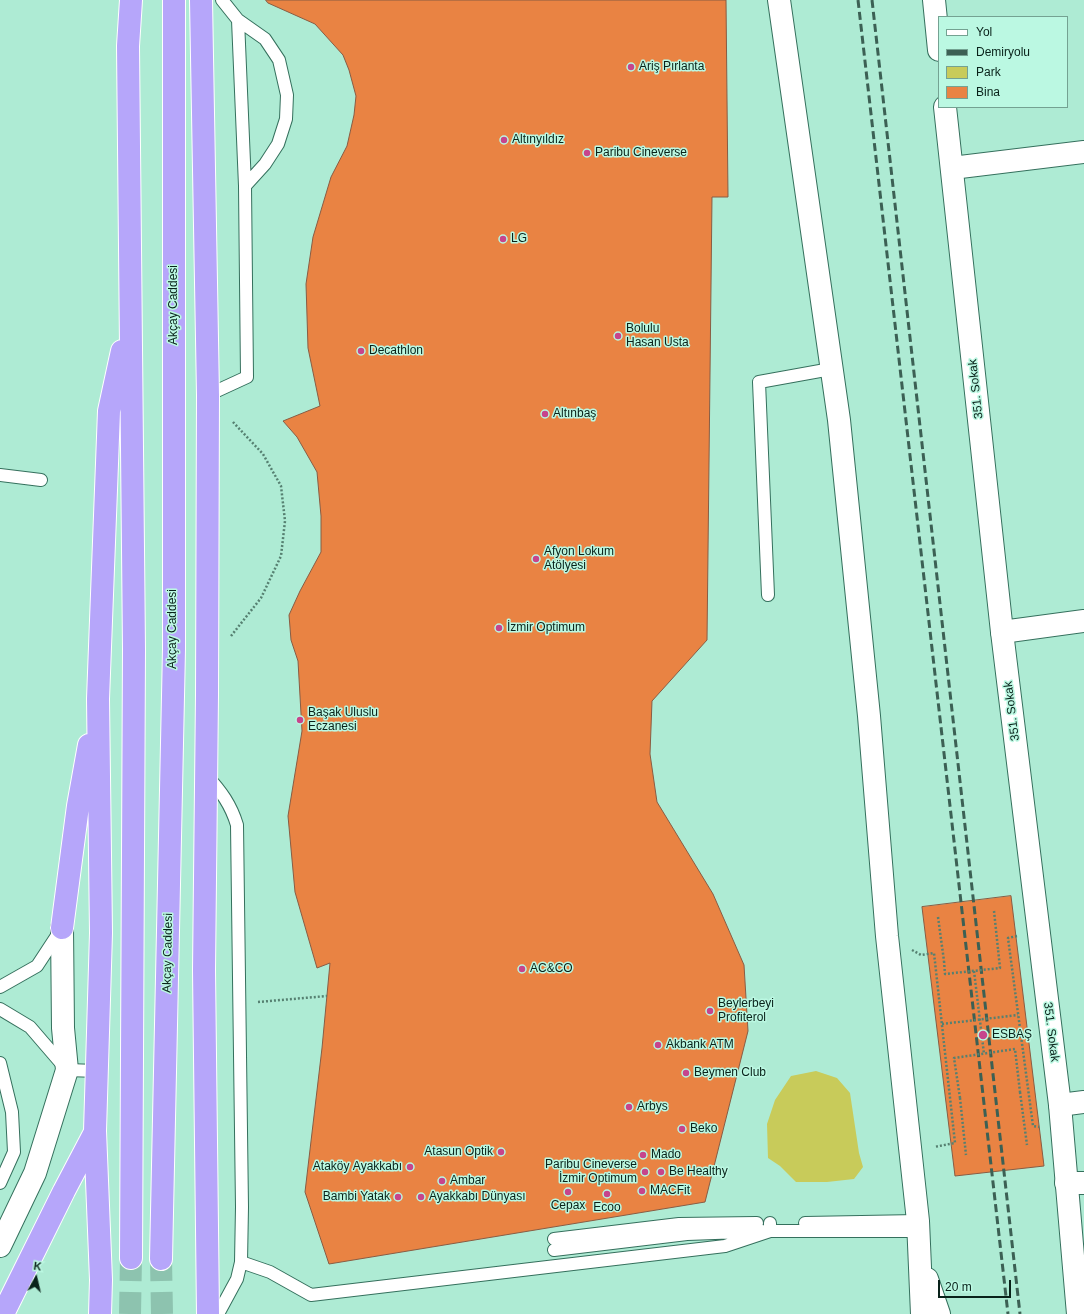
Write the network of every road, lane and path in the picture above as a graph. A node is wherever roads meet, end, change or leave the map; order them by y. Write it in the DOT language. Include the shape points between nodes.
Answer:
graph roads {
  1 [pos="130,0"];
  2 [pos="174,0"];
  3 [pos="201,0"];
  4 [pos="222,0"];
  5 [pos="779,0"];
  6 [pos="934,0"];
  7 [pos="238,20"];
  8 [pos="938,40"];
  9 [pos="945,108"];
  10 [pos="1084,152"];
  11 [pos="952,168"];
  12 [pos="245,186"];
  13 [pos="130,313"];
  14 [pos="831,369"];
  15 [pos="208,394"];
  16 [pos="0,475"];
  17 [pos="41,480"];
  18 [pos="768,596"];
  19 [pos="1084,621"];
  20 [pos="1002,632"];
  21 [pos="207,661"];
  22 [pos="98,699"];
  23 [pos="206,775"];
  24 [pos="994,911"];
  25 [pos="938,917"];
  26 [pos="62,928"];
  27 [pos="1008,938"];
  28 [pos="934,954"];
  29 [pos="974,971"];
  30 [pos="0,987"];
  31 [pos="327,996"];
  32 [pos="240,1004"];
  33 [pos="0,1009"];
  34 [pos="1018,1015"];
  35 [pos="980,1020"];
  36 [pos="942,1024"];
  37 [pos="984,1054"];
  38 [pos="0,1063"];
  39 [pos="67,1070"];
  40 [pos="97,1071"];
  41 [pos="1027,1088"];
  42 [pos="1084,1102"];
  43 [pos="1060,1104"];
  44 [pos="95,1131"];
  45 [pos="1027,1145"];
  46 [pos="910,1151"];
  47 [pos="966,1155"];
  48 [pos="0,1183"];
  49 [pos="1075,1183"];
  50 [pos="918,1226"];
  51 [pos="770,1227"];
  52 [pos="554,1245"];
  53 [pos="0,1246"];
  54 [pos="1078,1248"];
  55 [pos="920,1255"];
  56 [pos="131,1258"];
  57 [pos="162,1259"];
  58 [pos="241,1262"];
  59 [pos="3,1314"];
  60 [pos="100,1314"];
  61 [pos="208,1314"];
  62 [pos="218,1314"];
  63 [pos="922,1314"];
  64 [pos="939,1314"];
  65 [pos="1078,1314"];
  1 -- 13 [label="highway"];
  2 -- 57 [label="highway, Akçay Caddesi" via="174,649"];
  3 -- 15 [label="highway"];
  4 -- 7 [label="lane"];
  5 -- 14 [label="street"];
  6 -- 8 [label="street"];
  7 -- 12 [label="lane"];
  7 -- 12 [label="lane" via="265,39 279,60 287,95 286,119 278,144 265,164"];
  9 -- 11 [label="street, 351. Sokak"];
  10 -- 11 [label="street"];
  11 -- 20 [label="street, 351. Sokak"];
  12 -- 15 [label="lane" via="247,377"];
  13 -- 22 [label="highway" via="109,411"];
  13 -- 56 [label="highway" via="134,650"];
  14 -- 18 [label="lane" via="759,382"];
  14 -- 46 [label="street" via="839,420 869,716 887,936"];
  15 -- 21 [label="highway"];
  15 -- 21 [label="path" via="263,454 281,486 285,522 281,556 261,598 233,634"];
  16 -- 17 [label="lane"];
  19 -- 20 [label="street"];
  20 -- 43 [label="street, 351. Sokak"];
  21 -- 23 [label="highway"];
  22 -- 26 [label="highway" via="78,806"];
  22 -- 40 [label="highway" via="101,933"];
  23 -- 32 [label="lane" via="225,798 237,825"];
  23 -- 61 [label="highway" via="204,970"];
  24 -- 29 [label="path, bridge" via="1000,968"];
  25 -- 29 [label="path, bridge" via="945,974"];
  26 -- 30 [label="lane" via="37,966"];
  26 -- 39 [label="street" via="63,1028"];
  27 -- 34 [label="path"];
  28 -- 36 [label="path"];
  29 -- 35 [label="path"];
  31 -- 32 [label="path"];
  32 -- 58 [label="lane"];
  33 -- 39 [label="lane" via="30,1028"];
  34 -- 35 [label="path, bridge"];
  34 -- 41 [label="path"];
  35 -- 36 [label="path, bridge"];
  35 -- 37 [label="path"];
  36 -- 46 [label="path" via="955,1143"];
  37 -- 45 [label="path, bridge" via="1015,1050"];
  37 -- 47 [label="path, bridge" via="954,1058"];
  38 -- 48 [label="lane" via="12,1112 14,1152"];
  39 -- 40 [label="lane"];
  39 -- 53 [label="street" via="35,1173"];
  40 -- 44 [label="highway"];
  42 -- 43 [label="street"];
  43 -- 49 [label="street, 351. Sokak"];
  44 -- 59 [label="highway"];
  44 -- 60 [label="highway"];
  46 -- 50 [label="street"];
  49 -- 54 [label="street, 351. Sokak"];
  50 -- 51 [label="lane"];
  50 -- 55 [label="street"];
  51 -- 52 [label="lane" via="679,1224"];
  51 -- 58 [label="lane" via="725,1246 311,1295 270,1272"];
  54 -- 65 [label="street, 351. Sokak"];
  55 -- 63 [label="street"];
  55 -- 64 [label="street"];
  58 -- 62 [label="lane" via="238,1279"];
}
